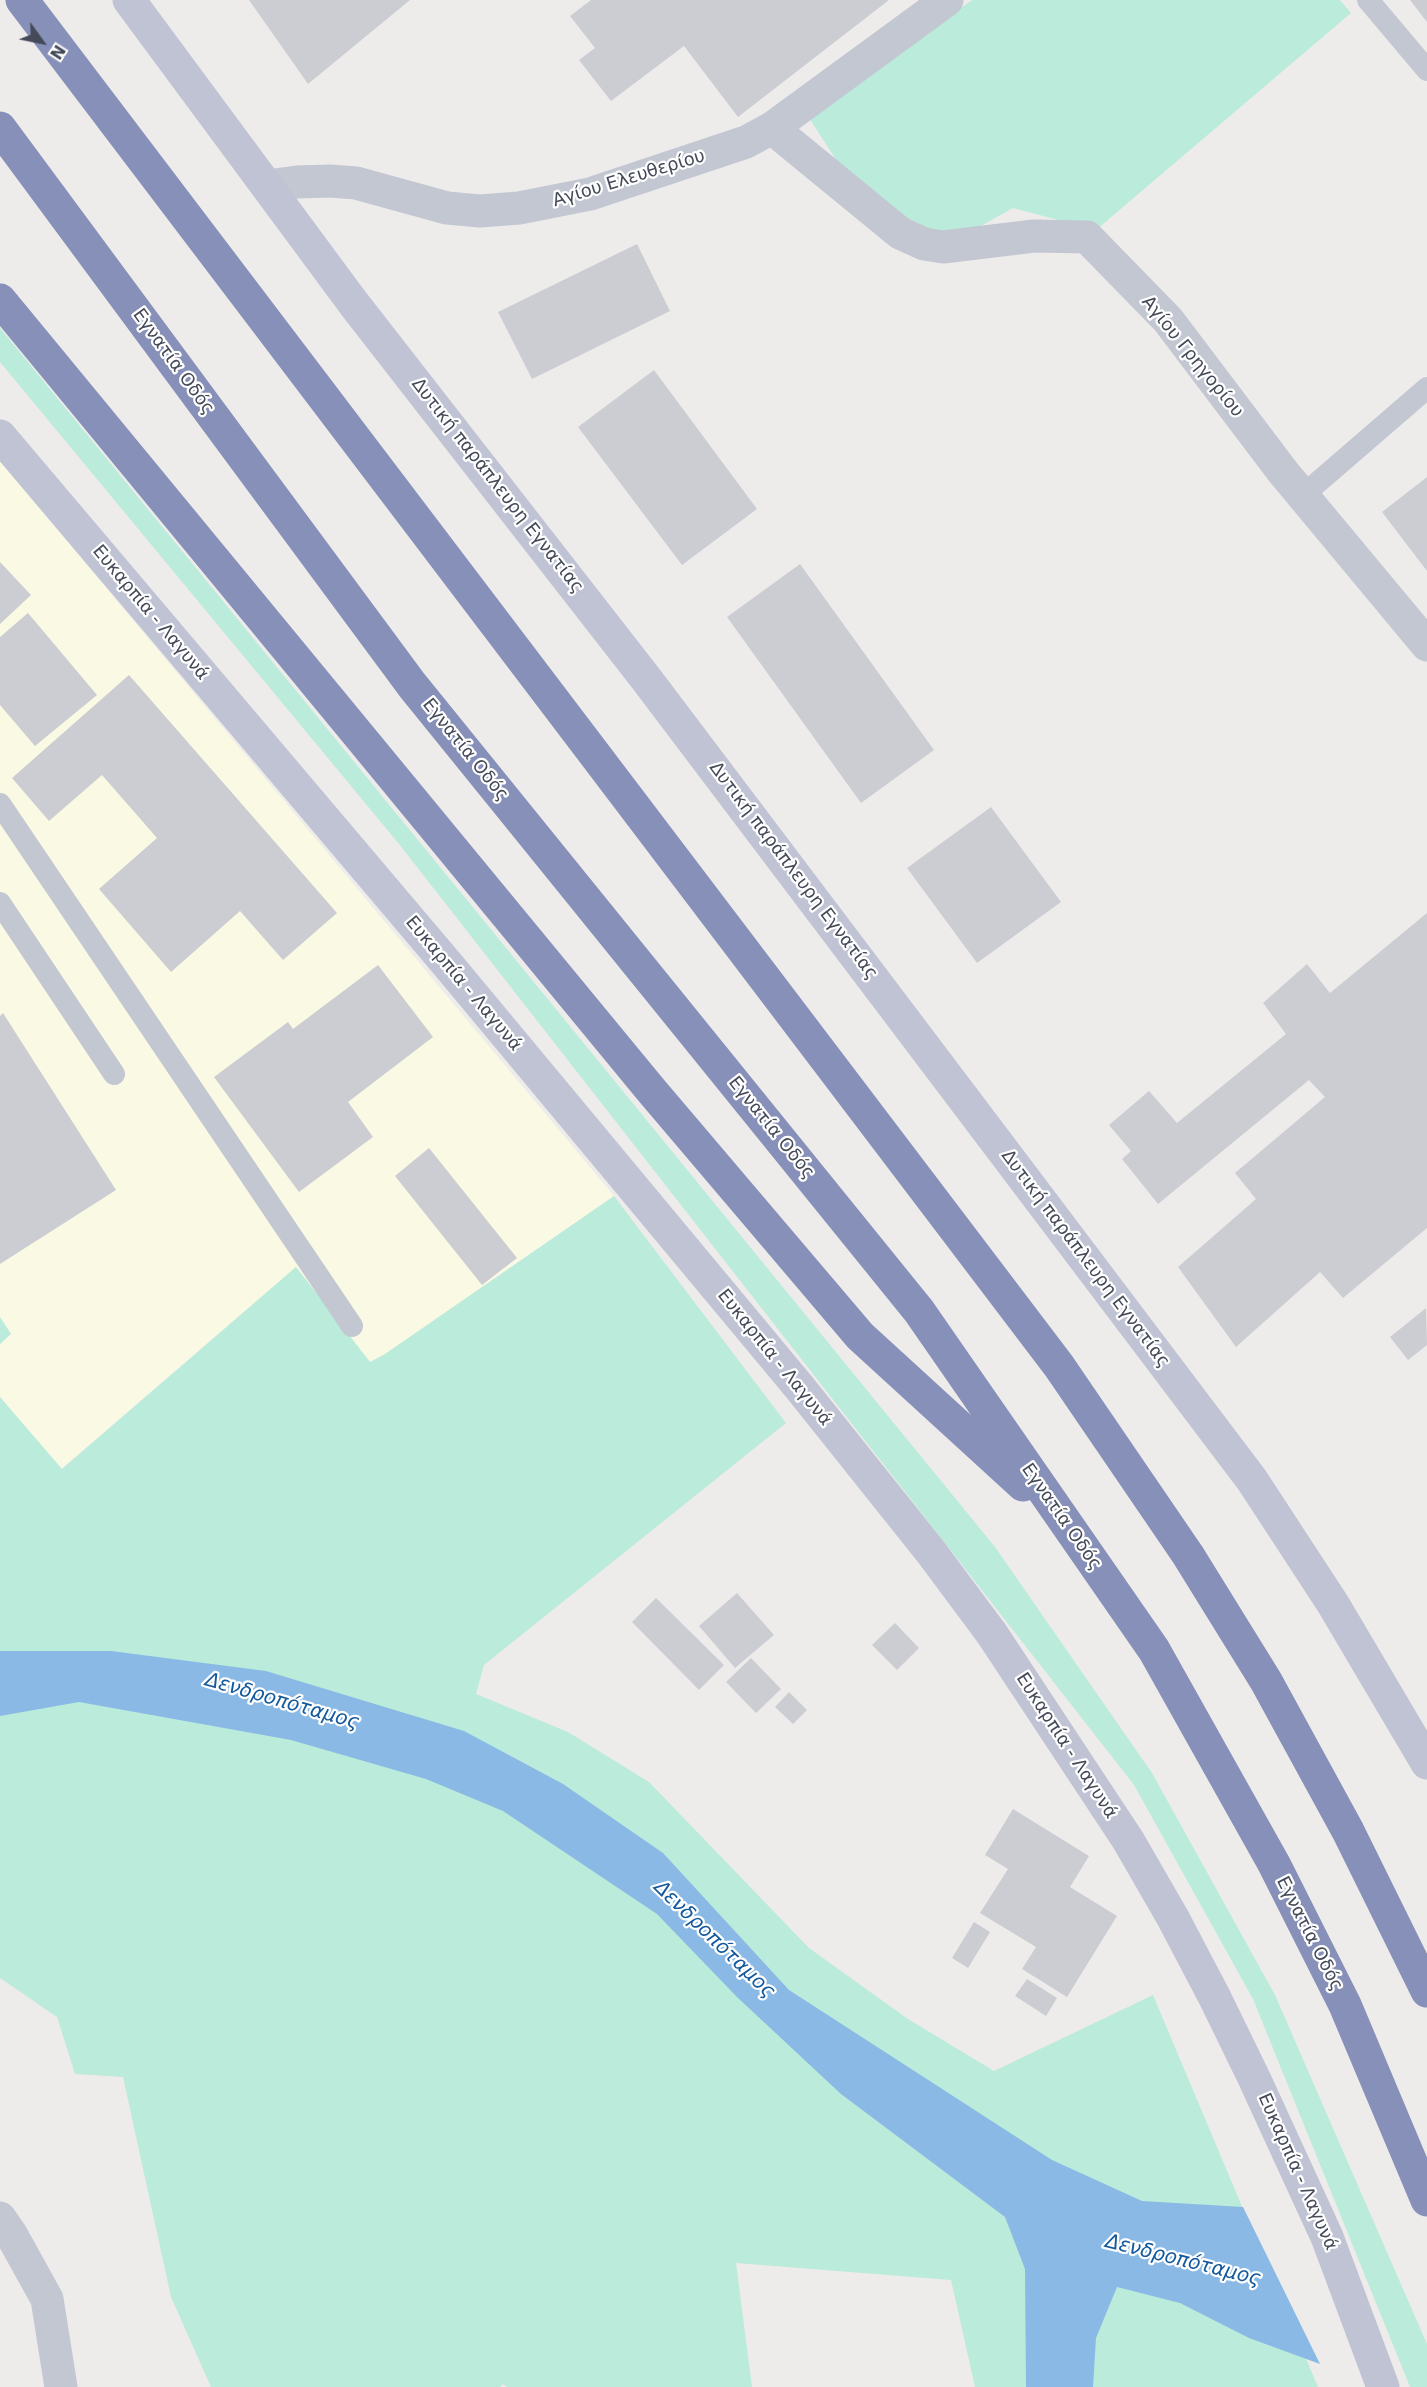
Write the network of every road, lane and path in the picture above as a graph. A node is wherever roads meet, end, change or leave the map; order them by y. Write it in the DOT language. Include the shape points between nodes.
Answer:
graph roads {
  1 [pos="22,0"];
  2 [pos="129,0"];
  3 [pos="947,0"];
  4 [pos="1368,0"];
  5 [pos="1427,69"];
  6 [pos="0,128"];
  7 [pos="772,128"];
  8 [pos="267,186"];
  9 [pos="0,300"];
  10 [pos="1427,388"];
  11 [pos="0,436"];
  12 [pos="1302,496"];
  13 [pos="1427,645"];
  14 [pos="0,804"];
  15 [pos="0,903"];
  16 [pos="114,1074"];
  17 [pos="352,1326"];
  18 [pos="1066,1525"];
  19 [pos="1427,1763"];
  20 [pos="1427,1990"];
  21 [pos="1427,2200"];
  22 [pos="0,2218"];
  23 [pos="61,2387"];
  24 [pos="1383,2387"];
  1 -- 20 [label="highway" via="1059,1366 1188,1555 1266,1681 1348,1831"];
  2 -- 8 [label="street, Δυτική παράπλευρη Εγνατίας"];
  3 -- 7 [label="street, Αγίου Ελευθερίου"];
  4 -- 5 [label="lane"];
  6 -- 18 [label="highway, Εγνατία Οδός" via="412,686 919,1311"];
  7 -- 8 [label="street, Αγίου Ελευθερίου" via="746,142 630,182 519,208 447,208 347,182"];
  7 -- 12 [label="street, Αγίου Γρηγορίου" via="900,233 924,244 943,247 1034,236 1088,237 1168,320"];
  8 -- 19 [label="street, Δυτική παράπλευρη Εγνατίας" via="847,942 1252,1480 1333,1604"];
  9 -- 18 [label="highway" via="651,1090 860,1336"];
  10 -- 12 [label="lane"];
  11 -- 24 [label="street, Ευκαρπία - Λαγυνά" via="793,1379 992,1634 1128,1840 1173,1918 1294,2162 1352,2298"];
  12 -- 13 [label="street, Αγίου Γρηγορίου"];
  14 -- 17 [label="lane"];
  15 -- 16 [label="lane"];
  18 -- 21 [label="highway, Εγνατία Οδός" via="1154,1650 1274,1864 1345,2005"];
  22 -- 23 [label="street" via="47,2299"];
}
